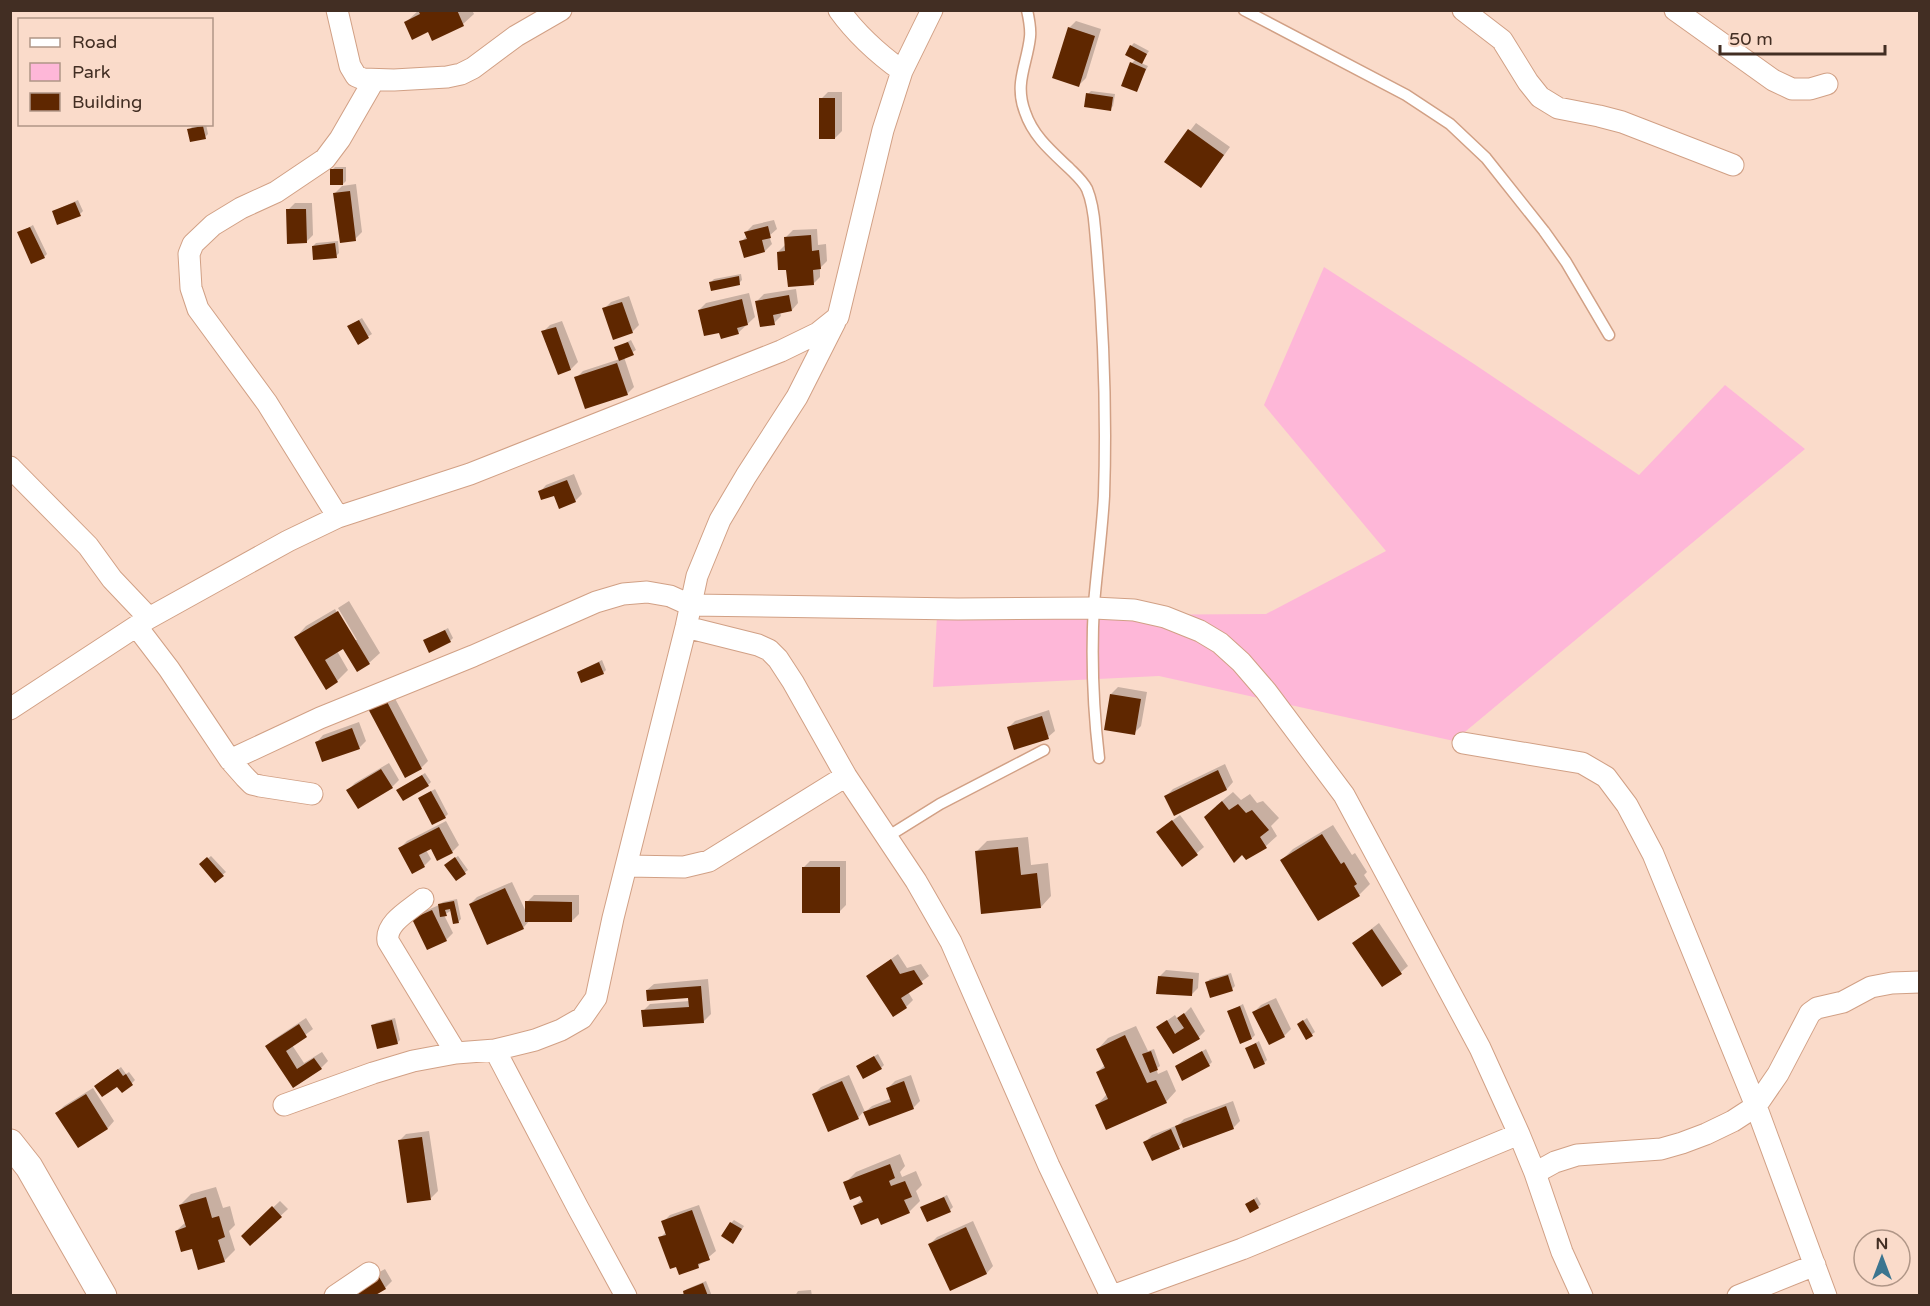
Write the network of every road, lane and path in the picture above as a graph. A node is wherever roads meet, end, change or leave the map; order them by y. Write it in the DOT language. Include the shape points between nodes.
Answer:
graph roads {
  1 [pos="337,10"];
  2 [pos="561,10"];
  3 [pos="839,10"];
  4 [pos="932,10"];
  5 [pos="1027,10"];
  6 [pos="1244,10"];
  7 [pos="1463,10"];
  8 [pos="1675,10"];
  9 [pos="902,71"];
  10 [pos="374,80"];
  11 [pos="1827,84"];
  12 [pos="1733,165"];
  13 [pos="838,316"];
  14 [pos="1609,335"];
  15 [pos="10,467"];
  16 [pos="338,517"];
  17 [pos="690,605"];
  18 [pos="1094,608"];
  19 [pos="143,623"];
  20 [pos="686,627"];
  21 [pos="10,709"];
  22 [pos="1463,743"];
  23 [pos="1044,750"];
  24 [pos="1099,758"];
  25 [pos="231,760"];
  26 [pos="846,776"];
  27 [pos="312,794"];
  28 [pos="888,837"];
  29 [pos="627,866"];
  30 [pos="423,899"];
  31 [pos="1920,982"];
  32 [pos="495,1050"];
  33 [pos="456,1053"];
  34 [pos="284,1105"];
  35 [pos="1756,1106"];
  36 [pos="1520,1134"];
  37 [pos="10,1143"];
  38 [pos="1535,1173"];
  39 [pos="1815,1265"];
  40 [pos="369,1274"];
  41 [pos="103,1296"];
  42 [pos="335,1296"];
  43 [pos="626,1296"];
  44 [pos="1111,1296"];
  45 [pos="1582,1296"];
  46 [pos="1738,1296"];
  47 [pos="1826,1296"];
  1 -- 10 [label="street" via="350,66 356,76"];
  2 -- 10 [label="street" via="461,74"];
  3 -- 9 [label="street" via="852,29"];
  4 -- 9 [label="street"];
  5 -- 18 [label="lane" via="1030,38 1020,83 1024,111 1040,141 1087,189 1095,226 1104,498"];
  6 -- 14 [label="lane" via="1406,95 1450,124 1486,158 1544,231"];
  7 -- 12 [label="street" via="1502,40 1540,97 1558,108 1622,123"];
  8 -- 11 [label="street" via="1773,80 1792,89"];
  9 -- 13 [label="street"];
  10 -- 16 [label="street" via="325,159 276,192 213,225 193,244 189,254 191,288 198,309 267,403"];
  13 -- 16 [label="street" via="818,333 781,351 470,474"];
  13 -- 17 [label="street" via="797,397 720,520 697,576"];
  15 -- 19 [label="street" via="88,546"];
  16 -- 19 [label="street"];
  17 -- 18 [label="street"];
  17 -- 20 [label="street"];
  17 -- 25 [label="street" via="647,592 596,602 320,718"];
  18 -- 24 [label="lane" via="1094,717"];
  18 -- 36 [label="street" via="1134,610 1200,631 1241,662 1266,691 1344,795 1480,1048"];
  19 -- 21 [label="street"];
  19 -- 25 [label="street"];
  20 -- 26 [label="street" via="770,650 793,682"];
  20 -- 29 [label="street"];
  22 -- 35 [label="street" via="1582,763 1606,777 1627,805 1653,855"];
  23 -- 28 [label="lane" via="940,804"];
  25 -- 27 [label="street" via="252,783"];
  26 -- 28 [label="street"];
  26 -- 29 [label="street" via="709,861 684,867"];
  28 -- 44 [label="street" via="951,942"];
  29 -- 32 [label="street" via="596,998 582,1018 535,1040"];
  30 -- 33 [label="street" via="390,926 388,941"];
  31 -- 35 [label="street" via="1871,987 1810,1013"];
  32 -- 33 [label="street"];
  32 -- 43 [label="street"];
  33 -- 34 [label="street" via="373,1072"];
  35 -- 38 [label="street" via="1733,1121 1682,1143 1661,1149 1577,1155"];
  35 -- 39 [label="street"];
  36 -- 38 [label="street"];
  36 -- 44 [label="street" via="1242,1249"];
  37 -- 41 [label="street" via="29,1167"];
  38 -- 45 [label="street"];
  39 -- 46 [label="street"];
  39 -- 47 [label="street"];
  40 -- 42 [label="street"];
}
